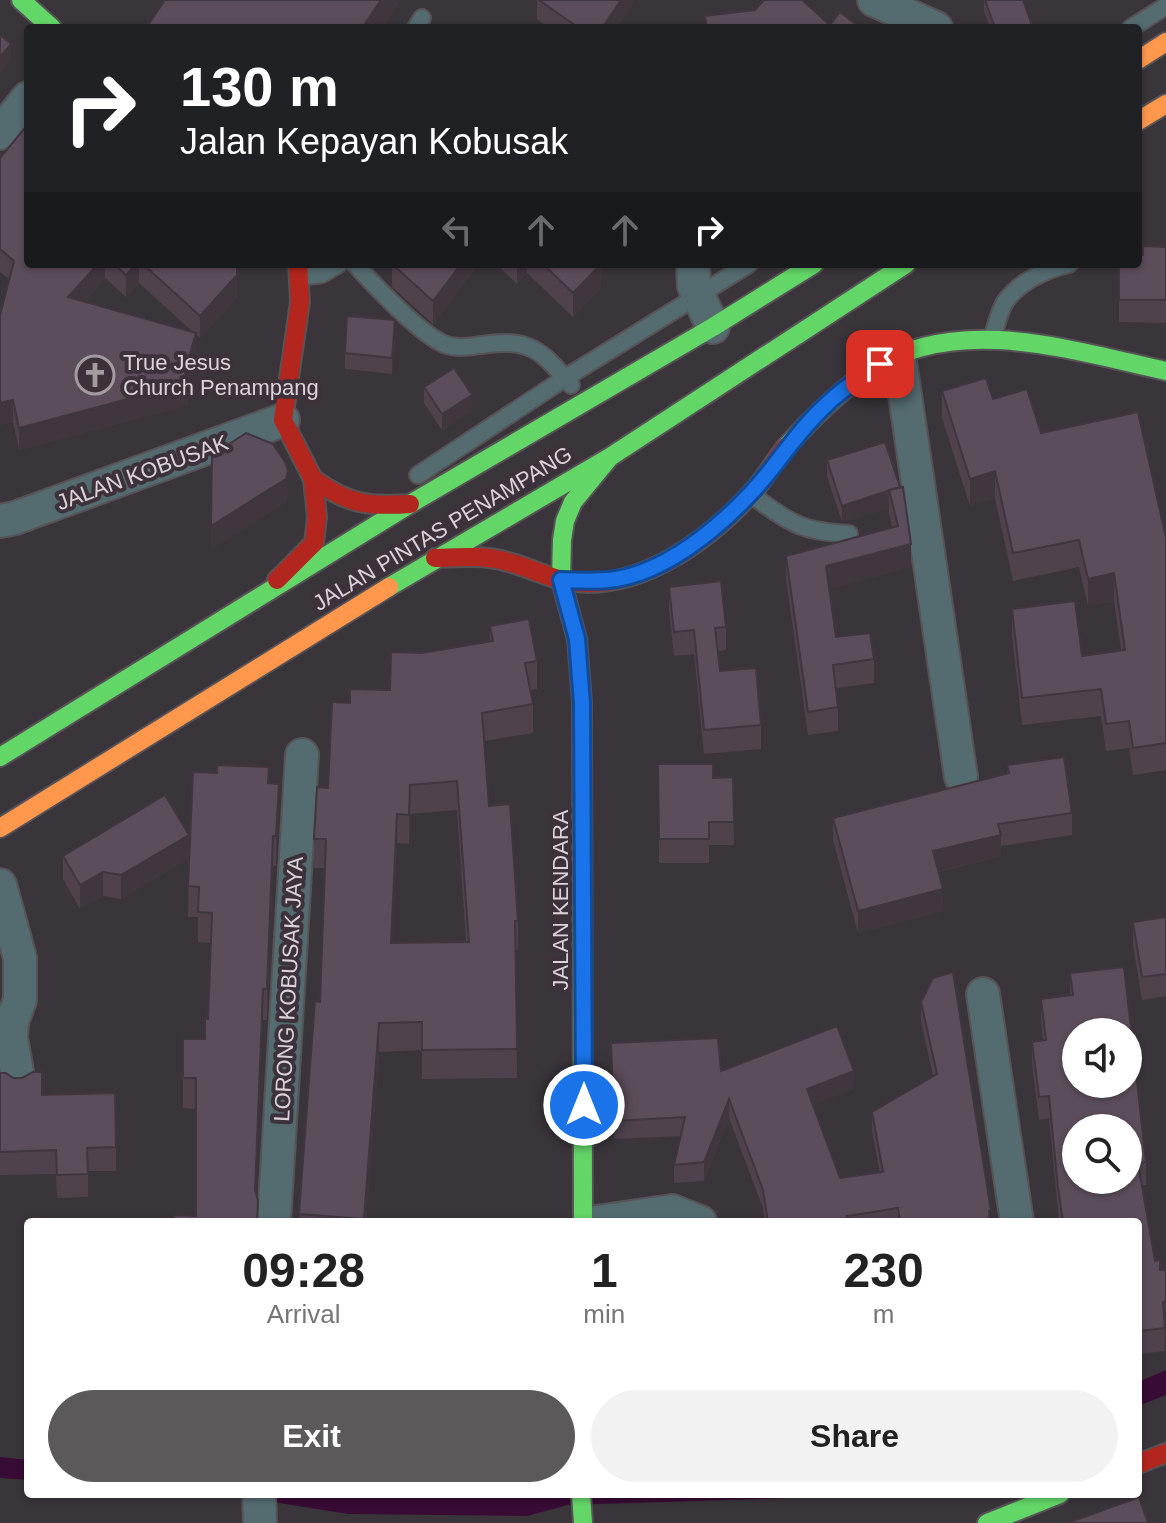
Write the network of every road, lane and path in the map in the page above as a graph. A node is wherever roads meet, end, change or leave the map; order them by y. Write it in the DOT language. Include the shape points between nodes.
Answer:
graph roads {
  1 [pos="21,0"];
  2 [pos="874,0"];
  3 [pos="1166,6"];
  4 [pos="48,24"];
  5 [pos="927,24"];
  6 [pos="1137,24"];
  7 [pos="1166,42"];
  8 [pos="1142,57"];
  9 [pos="24,103"];
  10 [pos="1166,104"];
  11 [pos="1142,119"];
  12 [pos="0,133"];
  13 [pos="332,268"];
  14 [pos="359,268"];
  15 [pos="736,268"];
  16 [pos="808,268"];
  17 [pos="900,268"];
  18 [pos="1058,268"];
  19 [pos="298,270"];
  20 [pos="696,280"];
  21 [pos="713,327"];
  22 [pos="992,339"];
  23 [pos="899,354"];
  24 [pos="1166,371"];
  25 [pos="565,378"];
  26 [pos="585,401"];
  27 [pos="283,420"];
  28 [pos="610,457"];
  29 [pos="313,479"];
  30 [pos="750,494"];
  31 [pos="410,504"];
  32 [pos="370,507"];
  33 [pos="0,521"];
  34 [pos="849,534"];
  35 [pos="435,558"];
  36 [pos="561,580"];
  37 [pos="264,593"];
  38 [pos="302,755"];
  39 [pos="0,757"];
  40 [pos="961,777"];
  41 [pos="0,828"];
  42 [pos="0,885"];
  43 [pos="983,994"];
  44 [pos="19,1083"];
  45 [pos="274,1218"];
  46 [pos="583,1218"];
  47 [pos="624,1218"];
  48 [pos="690,1218"];
  49 [pos="1016,1218"];
  50 [pos="1166,1453"];
  51 [pos="1142,1462"];
  52 [pos="581,1498"];
  53 [pos="1048,1498"];
  54 [pos="582,1519"];
  55 [pos="987,1523"];
  1 -- 4 [label="street"];
  2 -- 5 [label="street"];
  3 -- 6 [label="lane"];
  7 -- 8 [label="street"];
  9 -- 12 [label="street"];
  10 -- 11 [label="street"];
  13 -- 19 [label="lane" via="322,274"];
  14 -- 25 [label="lane" via="444,344 521,342 549,359"];
  15 -- 20 [label="lane"];
  16 -- 21 [label="street, JALAN PINTAS PENAMPANG"];
  17 -- 28 [label="street, JALAN PINTAS PENAMPANG"];
  18 -- 22 [label="lane" via="1021,285 1004,304"];
  19 -- 27 [label="street" via="300,302"];
  20 -- 21 [label="street"];
  20 -- 25 [label="lane"];
  21 -- 26 [label="street, JALAN PINTAS PENAMPANG"];
  22 -- 23 [label="street" via="943,342"];
  22 -- 24 [label="street"];
  23 -- 30 [label="street" via="827,404"];
  23 -- 40 [label="street"];
  25 -- 26 [label="lane"];
  25 -- 32 [label="lane"];
  26 -- 31 [label="street, JALAN PINTAS PENAMPANG"];
  27 -- 29 [label="street"];
  27 -- 33 [label="street, JALAN KOBUSAK"];
  28 -- 35 [label="street, JALAN PINTAS PENAMPANG"];
  28 -- 36 [label="street, JALAN KENDARA" via="573,502 565,521"];
  29 -- 32 [label="street" via="341,500"];
  29 -- 37 [label="street" via="314,543"];
  30 -- 34 [label="lane" via="794,524 814,532"];
  30 -- 36 [label="street" via="697,540 642,572 589,582"];
  31 -- 32 [label="street"];
  31 -- 37 [label="street, JALAN PINTAS PENAMPANG"];
  35 -- 36 [label="street" via="497,559"];
  35 -- 41 [label="street, JALAN PINTAS PENAMPANG"];
  36 -- 46 [label="street, JALAN KENDARA" via="577,639 582,703"];
  37 -- 39 [label="street, JALAN PINTAS PENAMPANG"];
  38 -- 45 [label="street, LORONG KOBUSAK JAYA"];
  42 -- 44 [label="street" via="20,958 20,1000 11,1038"];
  43 -- 49 [label="street"];
  47 -- 48 [label="street" via="672,1211"];
  50 -- 51 [label="street"];
  52 -- 54 [label="street"];
  53 -- 55 [label="street"];
}
